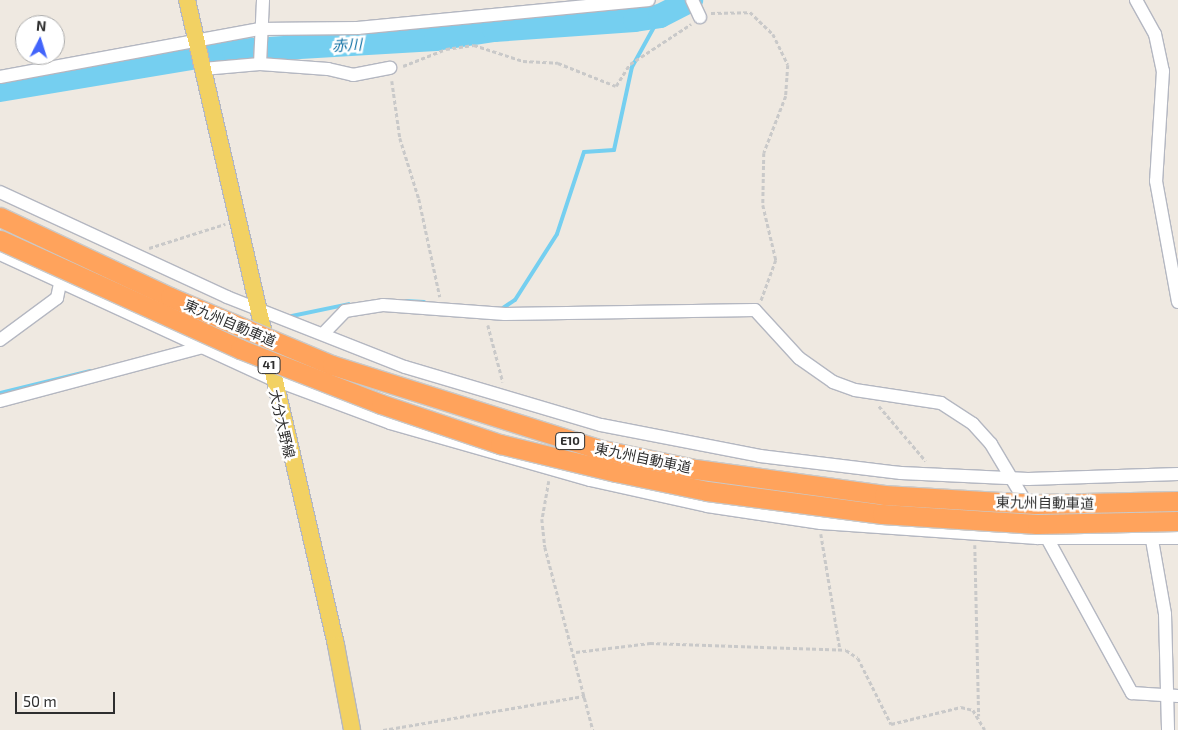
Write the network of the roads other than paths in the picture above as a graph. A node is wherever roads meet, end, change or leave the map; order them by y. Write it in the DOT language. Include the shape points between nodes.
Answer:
graph roads {
  1 [pos="187,0"];
  2 [pos="263,0"];
  3 [pos="649,0"];
  4 [pos="692,0"];
  5 [pos="1136,0"];
  6 [pos="700,17"];
  7 [pos="259,29"];
  8 [pos="196,41"];
  9 [pos="260,64"];
  10 [pos="390,68"];
  11 [pos="203,69"];
  12 [pos="0,77"];
  13 [pos="0,192"];
  14 [pos="0,217"];
  15 [pos="0,240"];
  16 [pos="0,254"];
  17 [pos="60,284"];
  18 [pos="1178,302"];
  19 [pos="258,309"];
  20 [pos="323,334"];
  21 [pos="0,340"];
  22 [pos="204,348"];
  23 [pos="272,380"];
  24 [pos="0,401"];
  25 [pos="1178,474"];
  26 [pos="1012,479"];
  27 [pos="1178,501"];
  28 [pos="1178,521"];
  29 [pos="1178,528"];
  30 [pos="1042,531"];
  31 [pos="1178,538"];
  32 [pos="1152,540"];
  33 [pos="1172,696"];
  34 [pos="352,730"];
  35 [pos="1168,730"];
  1 -- 8 [label="main road, 大分大野線 / 41"];
  2 -- 7 [label="street"];
  3 -- 7 [label="street" via="358,28"];
  4 -- 6 [label="street"];
  5 -- 18 [label="street" via="1155,34 1163,71 1156,181"];
  7 -- 8 [label="street"];
  7 -- 9 [label="street"];
  8 -- 11 [label="main road, 大分大野線 / 41"];
  8 -- 12 [label="street"];
  9 -- 10 [label="street" via="328,69 353,75"];
  9 -- 11 [label="street"];
  11 -- 19 [label="main road, 大分大野線 / 41"];
  13 -- 19 [label="street"];
  14 -- 27 [label="highway, 東九州自動車道 / E10, bridge" via="178,301 332,365 598,449 714,472 884,495 1036,504"];
  15 -- 30 [label="highway, 東九州自動車道 / E10, bridge" via="240,349 381,404 500,444 616,472 795,505"];
  16 -- 17 [label="street"];
  17 -- 21 [label="street" via="57,298"];
  17 -- 22 [label="street"];
  19 -- 20 [label="street"];
  19 -- 23 [label="main road, 大分大野線 / 41"];
  20 -- 26 [label="street" via="458,385 676,441 826,465"];
  20 -- 26 [label="street" via="335,318 356,308 441,308 505,314 755,310 814,371 842,387 931,401 956,410 987,437"];
  22 -- 23 [label="street"];
  22 -- 24 [label="street"];
  23 -- 30 [label="street" via="390,423 672,500 821,523 975,535"];
  23 -- 34 [label="main road, 大分大野線 / 41" via="336,645"];
  25 -- 26 [label="street"];
  26 -- 30 [label="street"];
  28 -- 30 [label="highway, 東九州自動車道 / E10, bridge"];
  29 -- 30 [label="highway, bridge"];
  30 -- 32 [label="street"];
  30 -- 33 [label="street" via="1132,693"];
  31 -- 32 [label="street"];
  32 -- 33 [label="street" via="1165,614"];
  33 -- 35 [label="street"];
}
